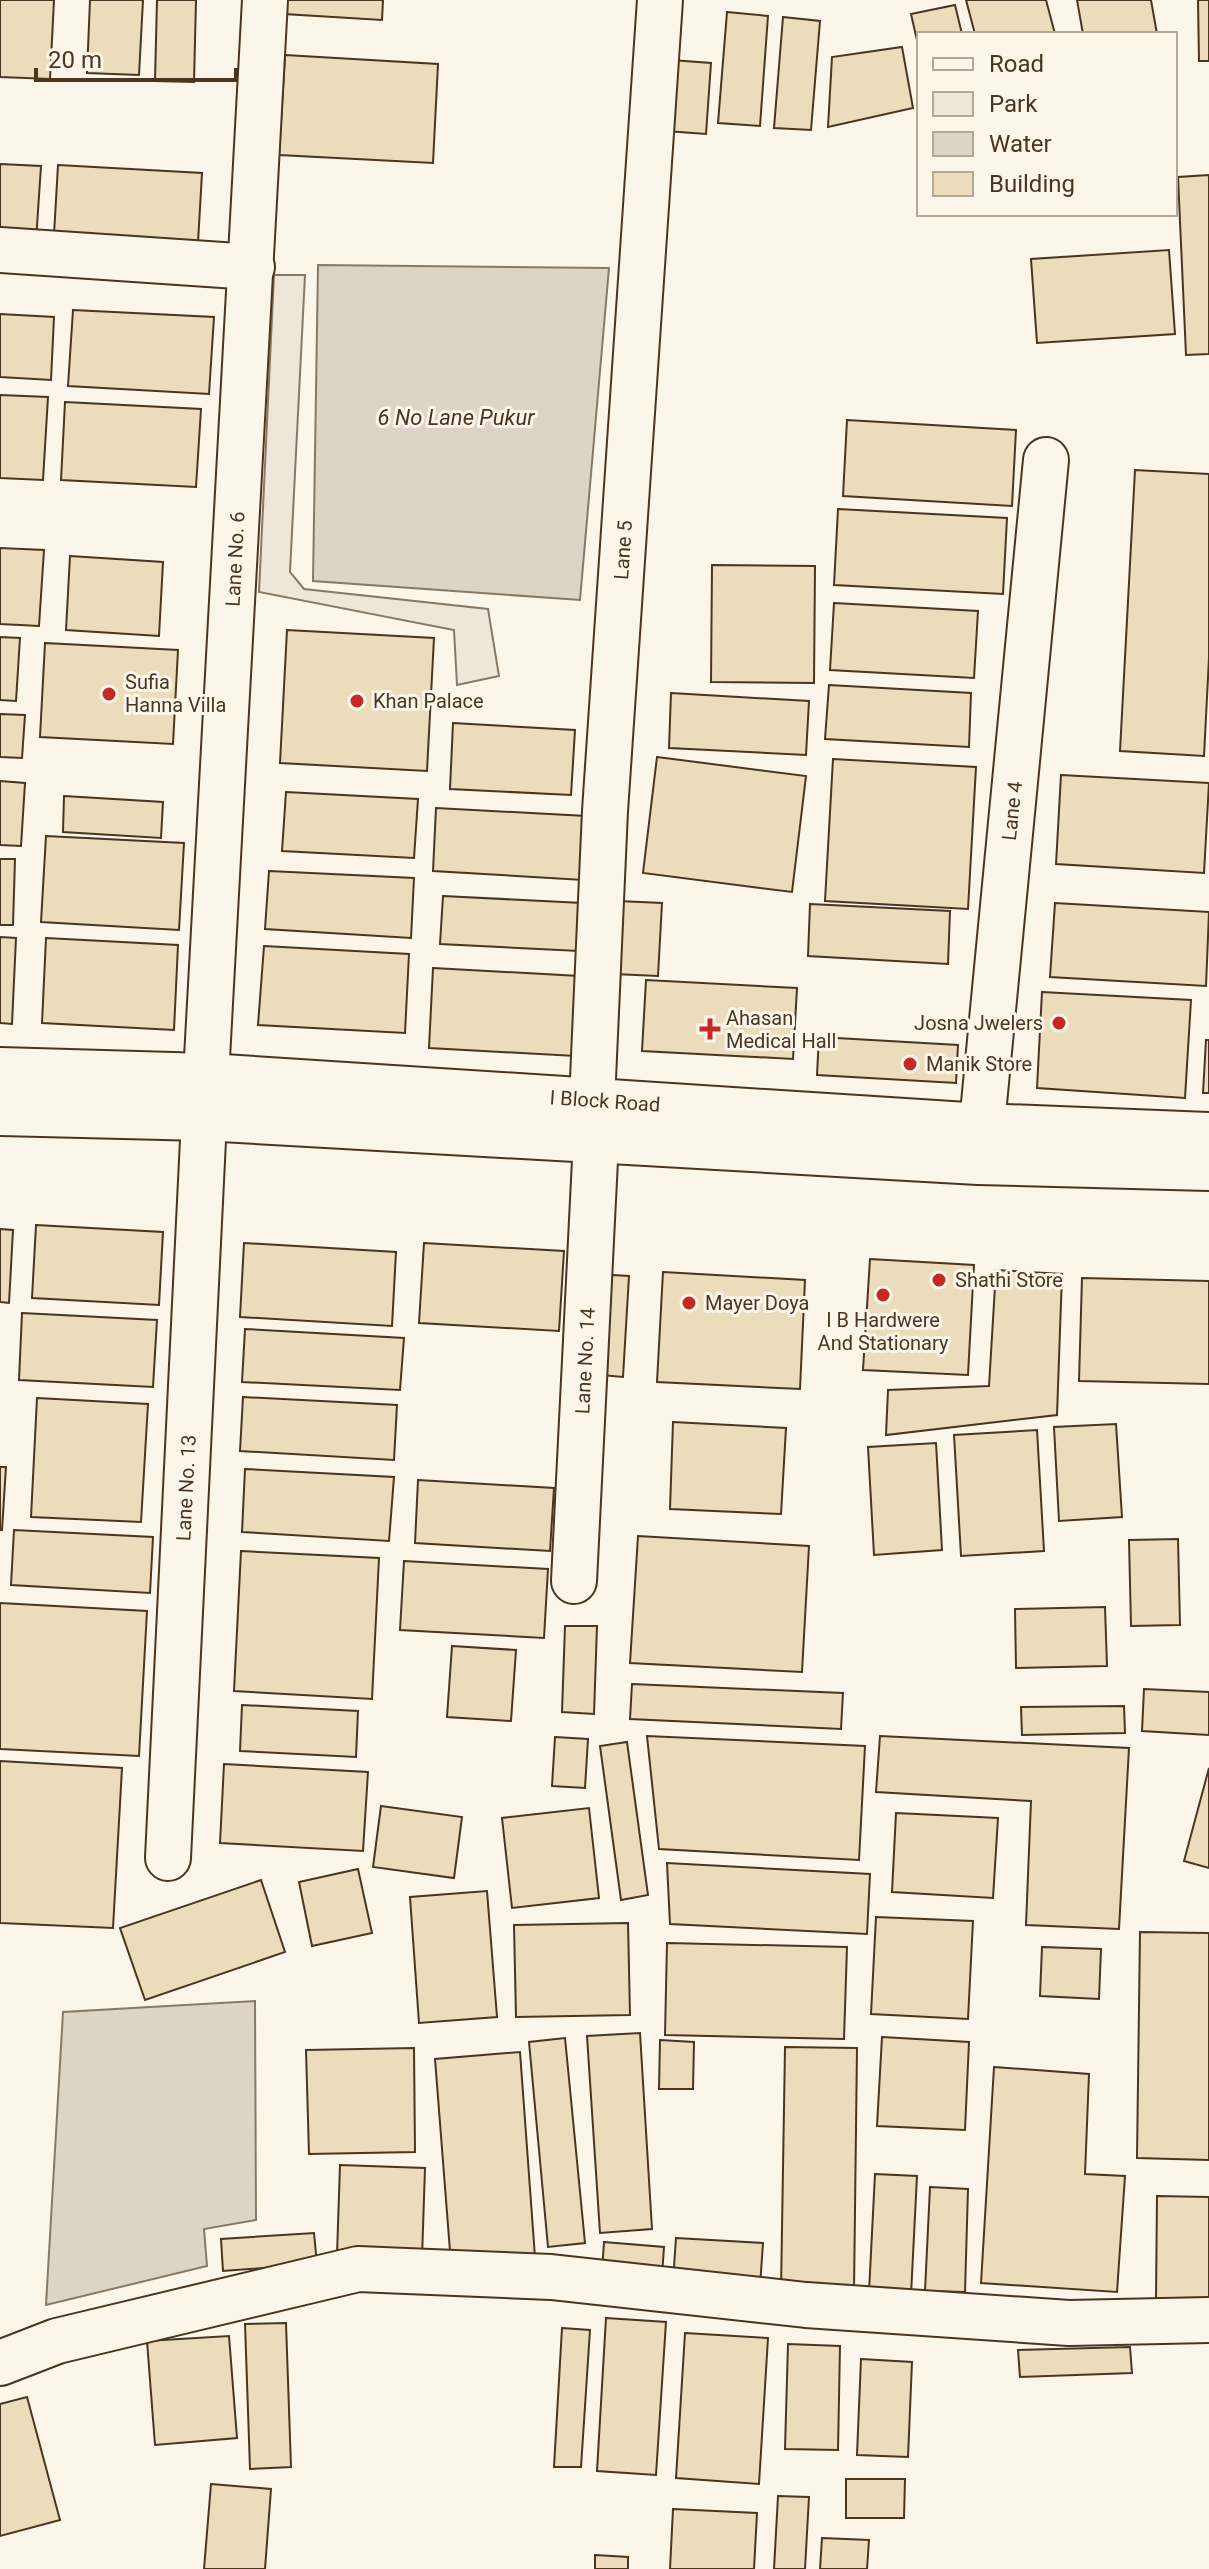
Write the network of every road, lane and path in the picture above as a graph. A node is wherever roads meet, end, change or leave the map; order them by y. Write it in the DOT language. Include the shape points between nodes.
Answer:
graph roads {
  1 [pos="265,0"];
  2 [pos="660,0"];
  3 [pos="0,250"];
  4 [pos="252,267"];
  5 [pos="1046,460"];
  6 [pos="0,1070"];
  7 [pos="206,1097"];
  8 [pos="0,1113"];
  9 [pos="594,1120"];
  10 [pos="1209,1135"];
  11 [pos="980,1144"];
  12 [pos="1209,1168"];
  13 [pos="574,1581"];
  14 [pos="168,1858"];
  15 [pos="1209,2320"];
  16 [pos="0,2363"];
  1 -- 4 [label="street, Lane No. 6"];
  2 -- 9 [label="street, Lane 5" via="605,811"];
  3 -- 4 [label="street"];
  4 -- 7 [label="street, Lane No. 6"];
  5 -- 11 [label="street, Lane 4"];
  6 -- 7 [label="street, I Block Road"];
  7 -- 8 [label="street, I Block Road"];
  7 -- 9 [label="street, I Block Road"];
  7 -- 14 [label="street, Lane No. 13"];
  9 -- 11 [label="street, I Block Road"];
  9 -- 13 [label="street, Lane No. 14"];
  10 -- 11 [label="street, I Block Road"];
  11 -- 12 [label="street, I Block Road"];
  15 -- 16 [label="street" via="1069,2323 806,2305 551,2277 358,2269 57,2341"];
}
